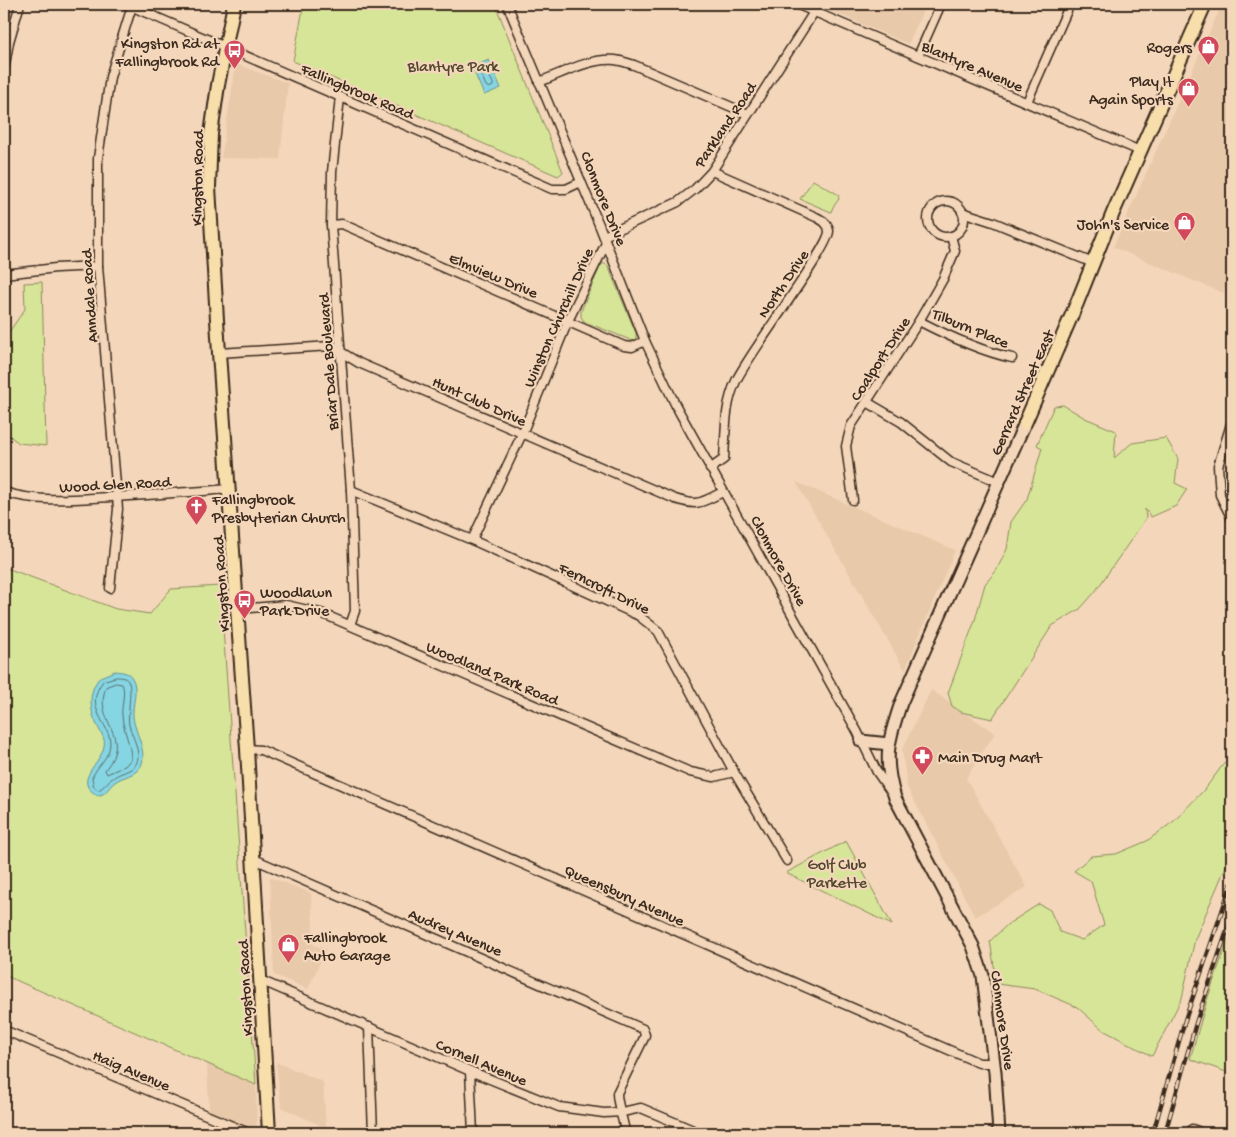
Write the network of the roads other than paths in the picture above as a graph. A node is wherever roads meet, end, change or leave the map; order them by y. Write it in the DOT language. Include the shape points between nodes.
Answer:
graph roads {
  1 [pos="20,4"];
  2 [pos="234,4"];
  3 [pos="507,4"];
  4 [pos="796,4"];
  5 [pos="941,4"];
  6 [pos="1070,4"];
  7 [pos="1205,4"];
  8 [pos="129,5"];
  9 [pos="814,12"];
  10 [pos="225,46"];
  11 [pos="918,56"];
  12 [pos="4,70"];
  13 [pos="539,82"];
  14 [pos="340,97"];
  15 [pos="1027,102"];
  16 [pos="748,114"];
  17 [pos="1140,151"];
  18 [pos="712,171"];
  19 [pos="581,182"];
  20 [pos="962,212"];
  21 [pos="331,225"];
  22 [pos="951,236"];
  23 [pos="605,239"];
  24 [pos="1093,263"];
  25 [pos="98,266"];
  26 [pos="4,274"];
  27 [pos="568,321"];
  28 [pos="919,321"];
  29 [pos="645,341"];
  30 [pos="340,351"];
  31 [pos="219,353"];
  32 [pos="1012,358"];
  33 [pos="867,402"];
  34 [pos="1232,421"];
  35 [pos="1025,424"];
  36 [pos="522,434"];
  37 [pos="710,469"];
  38 [pos="999,482"];
  39 [pos="229,489"];
  40 [pos="351,490"];
  41 [pos="4,492"];
  42 [pos="723,492"];
  43 [pos="117,497"];
  44 [pos="853,500"];
  45 [pos="1232,519"];
  46 [pos="472,540"];
  47 [pos="110,588"];
  48 [pos="238,609"];
  49 [pos="350,625"];
  50 [pos="861,742"];
  51 [pos="889,744"];
  52 [pos="247,749"];
  53 [pos="734,772"];
  54 [pos="895,798"];
  55 [pos="254,859"];
  56 [pos="787,861"];
  57 [pos="260,980"];
  58 [pos="369,1027"];
  59 [pos="4,1030"];
  60 [pos="993,1063"];
  61 [pos="470,1071"];
  62 [pos="622,1112"];
  63 [pos="1192,1129"];
  64 [pos="249,1133"];
  65 [pos="269,1133"];
  66 [pos="373,1133"];
  67 [pos="472,1133"];
  68 [pos="625,1133"];
  69 [pos="700,1133"];
  70 [pos="999,1133"];
  71 [pos="1202,1133"];
  1 -- 12 [label="street"];
  2 -- 10 [label="main road, Kingston Road"];
  3 -- 13 [label="street, Clonmore Drive"];
  4 -- 9 [label="street, Blantyre Avenue"];
  5 -- 11 [label="street"];
  6 -- 15 [label="street"];
  7 -- 17 [label="main road, Gerrard Street East"];
  8 -- 10 [label="street, Fallingbrook Road"];
  8 -- 25 [label="street, Anndale Road" via="110,77 98,158"];
  9 -- 11 [label="street, Blantyre Avenue"];
  9 -- 16 [label="street, Parkland Road"];
  10 -- 14 [label="street, Fallingbrook Road"];
  10 -- 31 [label="main road, Kingston Road" via="209,160"];
  11 -- 15 [label="street, Blantyre Avenue"];
  13 -- 16 [label="street" via="585,64 615,60 634,65"];
  13 -- 19 [label="street, Clonmore Drive"];
  14 -- 19 [label="street, Fallingbrook Road" via="552,189 566,190"];
  14 -- 21 [label="street, Briar Dale Boulevard" via="332,172"];
  15 -- 17 [label="street, Blantyre Avenue"];
  16 -- 18 [label="street, Parkland Road"];
  17 -- 24 [label="main road, Gerrard Street East"];
  18 -- 23 [label="street, Parkland Road" via="678,202"];
  18 -- 37 [label="street, North Drive" via="816,217 829,230 817,257 737,378 726,414 724,460"];
  19 -- 23 [label="street, Clonmore Drive"];
  20 -- 22 [label="street" via="963,224"];
  20 -- 22 [label="street" via="955,203 944,201 930,211 929,222 935,232"];
  20 -- 24 [label="street"];
  21 -- 27 [label="street, Elmview Drive" via="342,224"];
  21 -- 30 [label="street, Briar Dale Boulevard"];
  22 -- 28 [label="street, Coalport Drive" via="955,250"];
  23 -- 27 [label="street, Winston Churchill Drive"];
  23 -- 29 [label="street, Clonmore Drive"];
  24 -- 35 [label="main road, Gerrard Street East"];
  25 -- 26 [label="street"];
  25 -- 43 [label="street, Anndale Road"];
  27 -- 29 [label="street, Elmview Drive" via="626,346"];
  27 -- 36 [label="street, Winston Churchill Drive"];
  28 -- 32 [label="street, Tilburn Place"];
  28 -- 33 [label="street, Coalport Drive"];
  29 -- 37 [label="street, Clonmore Drive"];
  30 -- 31 [label="street, Hunt Club Drive" via="331,346"];
  30 -- 36 [label="street, Hunt Club Drive" via="359,363"];
  30 -- 40 [label="street, Briar Dale Boulevard"];
  31 -- 39 [label="main road, Kingston Road"];
  33 -- 38 [label="street" via="901,422 951,462"];
  33 -- 44 [label="street, Coalport Drive" via="851,426 846,446"];
  34 -- 45 [label="street" via="1218,466 1220,495"];
  35 -- 38 [label="street, Gerrard Street East"];
  36 -- 42 [label="street, Hunt Club Drive" via="691,504"];
  36 -- 46 [label="street, Winston Churchill Drive"];
  37 -- 42 [label="street, Clonmore Drive"];
  38 -- 51 [label="street, Gerrard Street East" via="901,703"];
  39 -- 43 [label="street, Wood Glen Road"];
  39 -- 48 [label="main road, Kingston Road"];
  40 -- 46 [label="street, Ferncroft Drive"];
  40 -- 49 [label="street, Briar Dale Boulevard" via="355,611"];
  41 -- 43 [label="street, Wood Glen Road" via="32,499"];
  42 -- 50 [label="street, Clonmore Drive"];
  43 -- 47 [label="street, Anndale Road"];
  46 -- 53 [label="street, Ferncroft Drive" via="639,616 658,631"];
  48 -- 49 [label="street, Woodland Park Road" via="286,605 321,613"];
  48 -- 52 [label="main road, Kingston Road"];
  49 -- 53 [label="street, Woodland Park Road" via="690,772 714,777"];
  50 -- 51 [label="street"];
  50 -- 54 [label="street, Clonmore Drive"];
  51 -- 54 [label="street, Gerrard Street East" via="887,759"];
  52 -- 55 [label="main road, Kingston Road"];
  52 -- 60 [label="street, Queensbury Avenue" via="261,750 979,1063"];
  53 -- 56 [label="street, Ferncroft Drive"];
  54 -- 60 [label="street, Clonmore Drive" via="974,949 983,976"];
  55 -- 57 [label="main road, Kingston Road"];
  55 -- 62 [label="street, Audrey Avenue" via="640,1027 644,1038 617,1093"];
  57 -- 58 [label="street, Cornell Avenue"];
  57 -- 65 [label="main road, Kingston Road"];
  58 -- 61 [label="street, Cornell Avenue"];
  58 -- 66 [label="street"];
  59 -- 64 [label="street, Haig Avenue"];
  60 -- 70 [label="street, Clonmore Drive"];
  61 -- 62 [label="street, Cornell Avenue" via="559,1108"];
  61 -- 67 [label="street"];
  62 -- 68 [label="street"];
  62 -- 69 [label="street, Cornell Avenue" via="641,1108"];
  63 -- 71 [label="street"];
}
